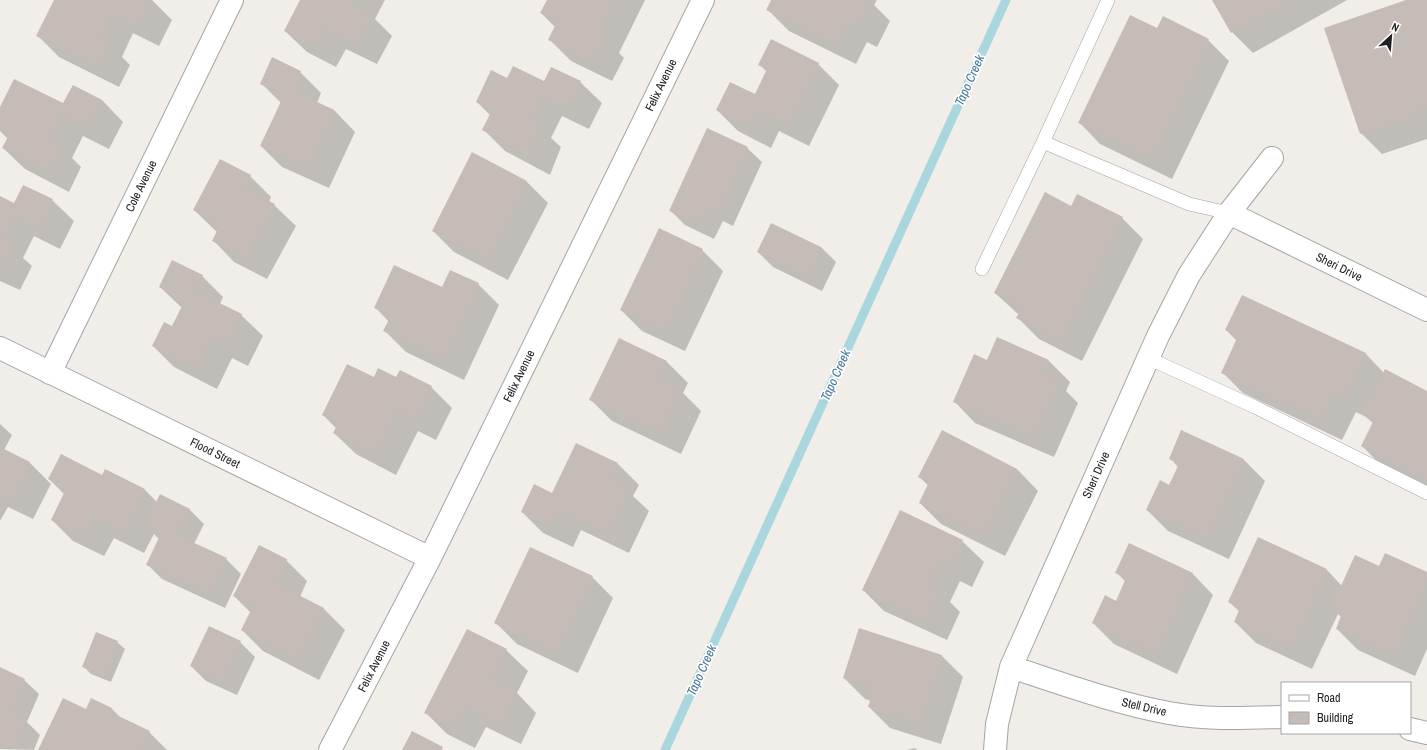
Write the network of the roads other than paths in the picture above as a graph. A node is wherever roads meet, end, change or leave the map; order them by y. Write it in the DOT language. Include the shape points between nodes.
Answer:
graph roads {
  1 [pos="232,0"];
  2 [pos="702,0"];
  3 [pos="1108,0"];
  4 [pos="1043,142"];
  5 [pos="1272,158"];
  6 [pos="1229,213"];
  7 [pos="982,269"];
  8 [pos="1427,310"];
  9 [pos="0,348"];
  10 [pos="1148,358"];
  11 [pos="50,373"];
  12 [pos="1427,493"];
  13 [pos="430,558"];
  14 [pos="1011,667"];
  15 [pos="1281,717"];
  16 [pos="1411,729"];
  17 [pos="1427,733"];
  18 [pos="330,750"];
  19 [pos="995,750"];
  1 -- 11 [label="street, Cole Avenue"];
  2 -- 13 [label="street, Felix Avenue"];
  3 -- 4 [label="lane"];
  4 -- 6 [label="lane" via="1189,204"];
  4 -- 7 [label="lane"];
  5 -- 6 [label="street, Sheri Drive"];
  6 -- 8 [label="street, Sheri Drive"];
  6 -- 10 [label="street, Sheri Drive" via="1189,275"];
  9 -- 11 [label="street, Flood Street"];
  10 -- 12 [label="lane" via="1255,407"];
  10 -- 14 [label="street, Sheri Drive"];
  11 -- 13 [label="street, Flood Street"];
  13 -- 18 [label="street, Felix Avenue"];
  14 -- 15 [label="street, Stell Drive" via="1117,701 1170,713 1226,718"];
  14 -- 19 [label="street, Sheri Drive" via="997,724"];
  16 -- 17 [label="street"];
}
